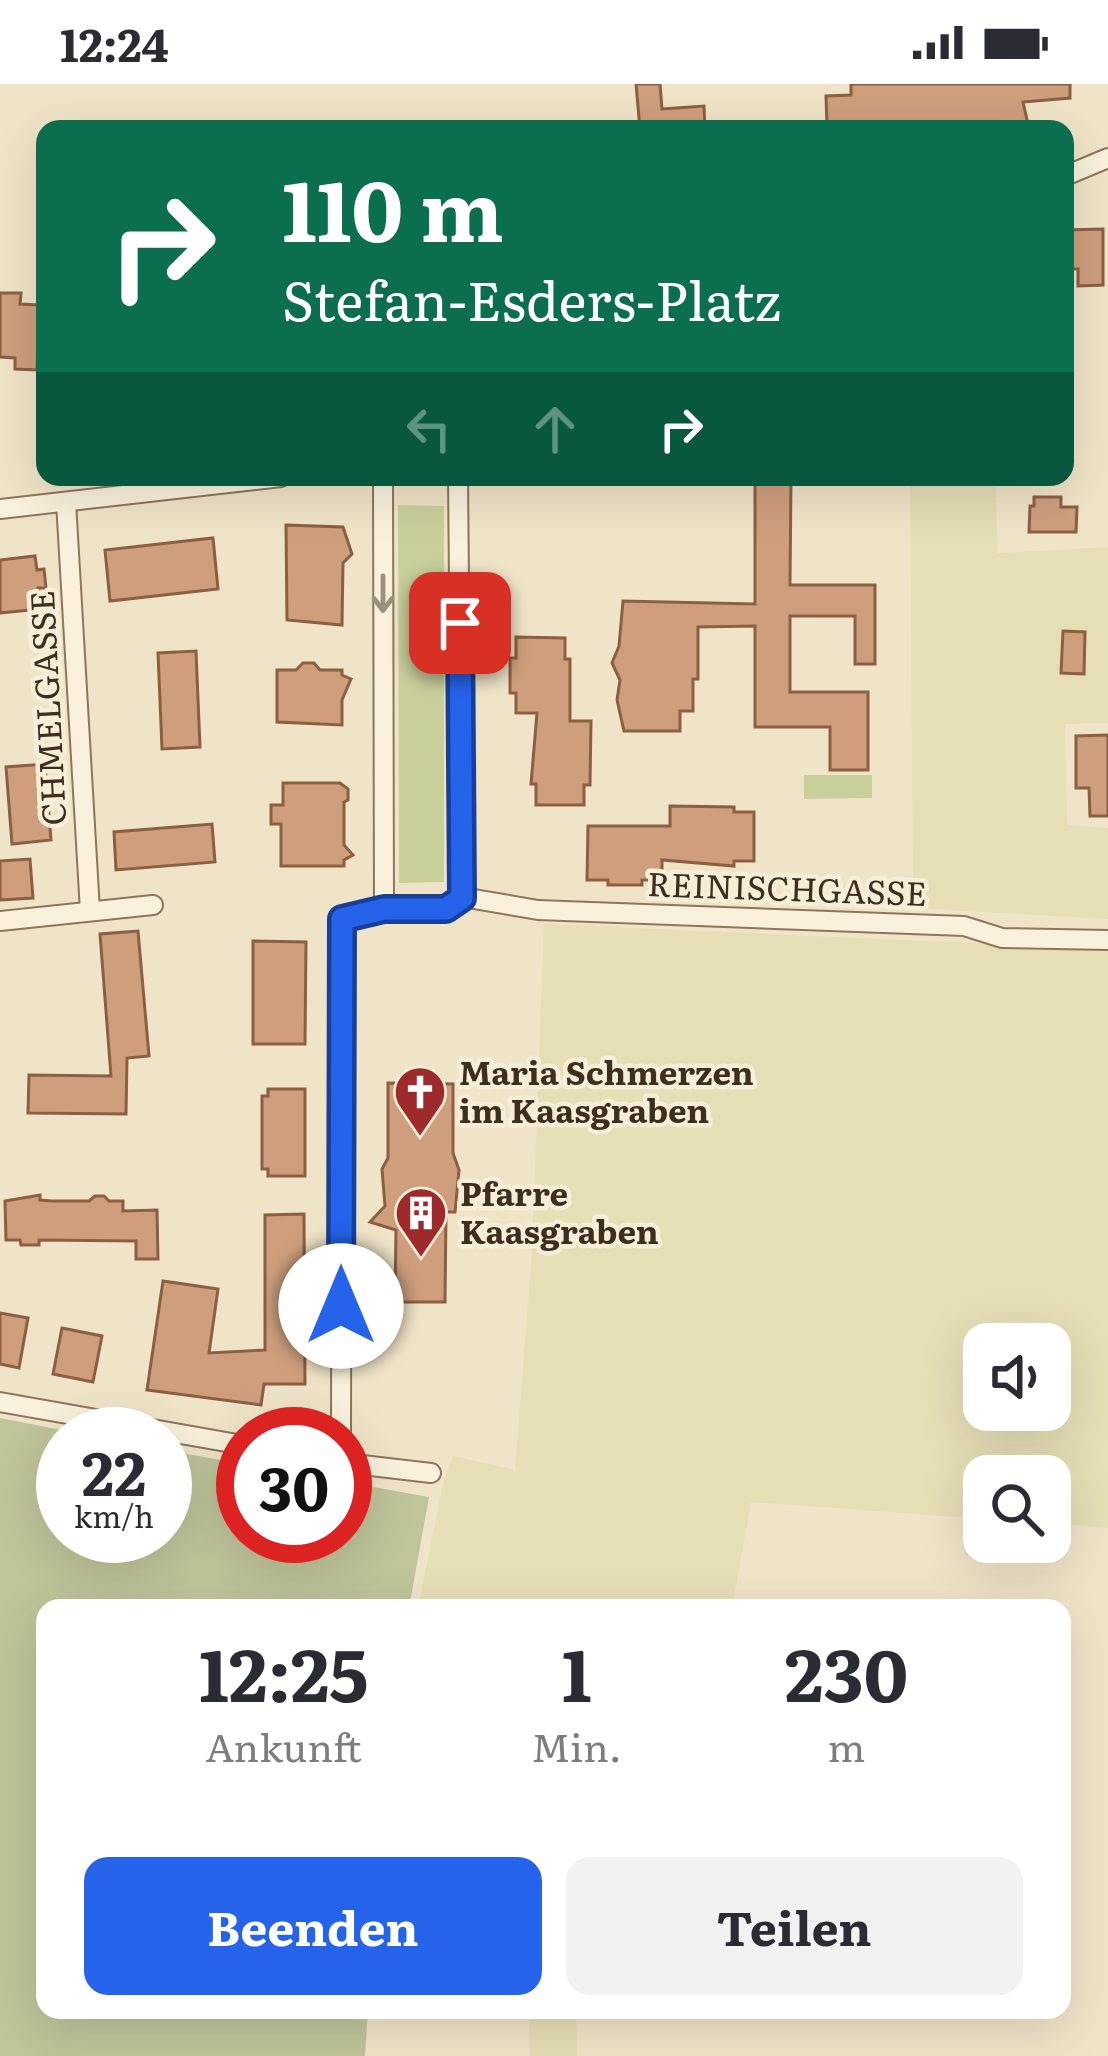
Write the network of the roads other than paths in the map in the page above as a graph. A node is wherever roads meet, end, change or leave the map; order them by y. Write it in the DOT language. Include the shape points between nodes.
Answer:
graph roads {
  1 [pos="1108,158"];
  2 [pos="1074,172"];
  3 [pos="204,486"];
  4 [pos="383,486"];
  5 [pos="458,486"];
  6 [pos="66,502"];
  7 [pos="0,509"];
  8 [pos="462,898"];
  9 [pos="153,904"];
  10 [pos="384,909"];
  11 [pos="90,911"];
  12 [pos="0,921"];
  13 [pos="1108,940"];
  14 [pos="0,1402"];
  15 [pos="340,1407"];
  16 [pos="216,1440"];
  17 [pos="372,1466"];
  18 [pos="431,1473"];
  1 -- 2 [label="street"];
  3 -- 6 [label="street"];
  4 -- 10 [label="street, one-way"];
  5 -- 8 [label="street"];
  6 -- 7 [label="street"];
  6 -- 11 [label="street, CHMELGASSE"];
  8 -- 10 [label="street, REINISCHGASSE" via="446,909"];
  8 -- 13 [label="street, REINISCHGASSE" via="538,910 964,926 1002,938"];
  9 -- 11 [label="street"];
  10 -- 15 [label="street" via="342,919"];
  11 -- 12 [label="street"];
  14 -- 16 [label="street"];
  17 -- 18 [label="street"];
}
